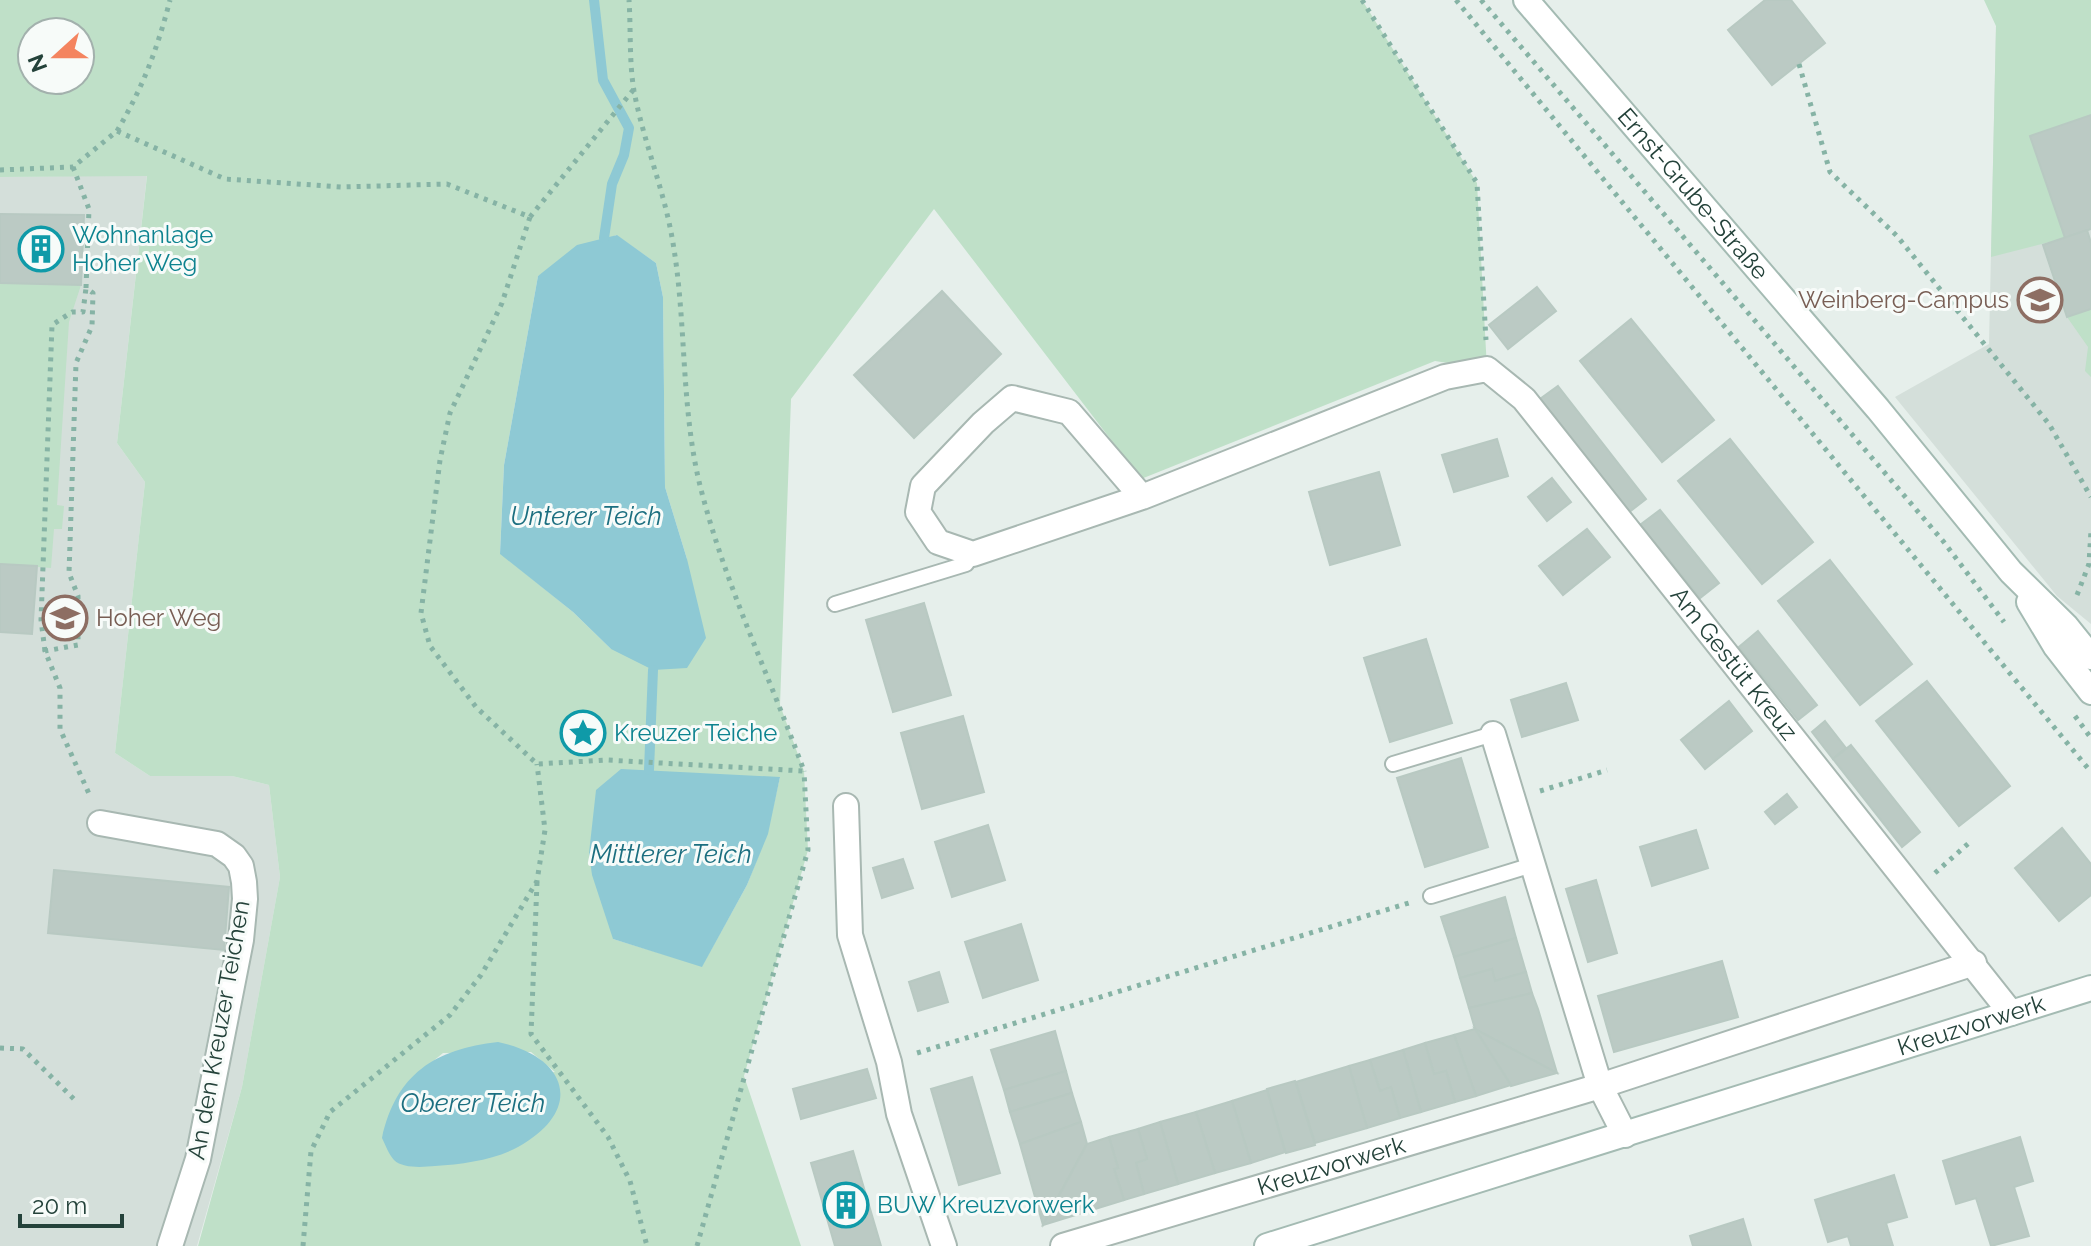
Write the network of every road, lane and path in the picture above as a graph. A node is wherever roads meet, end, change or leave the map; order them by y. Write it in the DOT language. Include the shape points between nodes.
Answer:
graph roads {
  1 [pos="170,0"];
  2 [pos="629,0"];
  3 [pos="1362,0"];
  4 [pos="1456,0"];
  5 [pos="1481,0"];
  6 [pos="1526,0"];
  7 [pos="1799,64"];
  8 [pos="634,89"];
  9 [pos="117,131"];
  10 [pos="73,167"];
  11 [pos="0,170"];
  12 [pos="530,217"];
  13 [pos="86,288"];
  14 [pos="1487,369"];
  15 [pos="1142,497"];
  16 [pos="2091,497"];
  17 [pos="2091,530"];
  18 [pos="1943,541"];
  19 [pos="973,554"];
  20 [pos="2011,572"];
  21 [pos="835,604"];
  22 [pos="2066,626"];
  23 [pos="45,651"];
  24 [pos="2091,657"];
  25 [pos="2091,692"];
  26 [pos="1493,734"];
  27 [pos="537,764"];
  28 [pos="1393,764"];
  29 [pos="1607,770"];
  30 [pos="804,771"];
  31 [pos="2091,772"];
  32 [pos="1544,790"];
  33 [pos="846,806"];
  34 [pos="100,823"];
  35 [pos="1970,842"];
  36 [pos="1532,865"];
  37 [pos="537,881"];
  38 [pos="1915,890"];
  39 [pos="1431,896"];
  40 [pos="1974,963"];
  41 [pos="2091,988"];
  42 [pos="2011,1013"];
  43 [pos="0,1048"];
  44 [pos="889,1062"];
  45 [pos="1600,1086"];
  46 [pos="77,1102"];
  47 [pos="1625,1135"];
  48 [pos="170,1246"];
  49 [pos="303,1246"];
  50 [pos="647,1246"];
  51 [pos="697,1246"];
  52 [pos="944,1246"];
  53 [pos="1063,1246"];
  54 [pos="1267,1246"];
  1 -- 9 [label="path" via="142,89"];
  2 -- 8 [label="path"];
  3 -- 14 [label="path" via="1477,183"];
  4 -- 31 [label="path"];
  5 -- 18 [label="path"];
  6 -- 20 [label="street, Ernst-Grube-Straße"];
  7 -- 16 [label="path" via="1830,172 1897,236 2049,424"];
  8 -- 12 [label="path"];
  8 -- 30 [label="path" via="671,232 684,328 689,428 703,497"];
  9 -- 10 [label="path"];
  9 -- 12 [label="path" via="225,179 342,187 447,184"];
  10 -- 11 [label="path"];
  10 -- 13 [label="path" via="89,209"];
  12 -- 27 [label="path" via="502,303 450,413 421,613 430,646 476,707"];
  13 -- 23 [label="path" via="83,312 72,312 52,325 41,620"];
  13 -- 23 [label="path" via="93,293 92,326 76,363 69,573 78,596 78,645"];
  14 -- 15 [label="street" via="1445,377"];
  14 -- 38 [label="street, Am Gestüt Kreuz" via="1524,399"];
  15 -- 19 [label="street"];
  15 -- 19 [label="street" via="1069,412 1012,398 923,486 918,512 938,542"];
  17 -- 22 [label="path" via="2089,564"];
  19 -- 21 [label="lane" via="966,564"];
  20 -- 22 [label="street, Ernst-Grube-Straße"];
  20 -- 25 [label="street, Ernst-Grube-Straße" via="2056,647"];
  22 -- 24 [label="street, Ernst-Grube-Straße"];
  23 -- 34 [label="path" via="60,688 60,729"];
  26 -- 28 [label="lane"];
  26 -- 36 [label="street"];
  27 -- 30 [label="path" via="607,760"];
  27 -- 37 [label="path" via="545,830"];
  29 -- 32 [label="path"];
  30 -- 51 [label="path" via="808,850"];
  33 -- 44 [label="street" via="850,935"];
  34 -- 48 [label="street, An den Kreuzer Teichen" via="217,844 234,856 244,882 241,940 198,1159"];
  35 -- 38 [label="path"];
  36 -- 39 [label="lane"];
  36 -- 45 [label="street"];
  37 -- 49 [label="path" via="481,975 450,1015 330,1112 311,1151"];
  37 -- 50 [label="path" via="531,1034 608,1137 630,1181"];
  38 -- 40 [label="street, Am Gestüt Kreuz"];
  39 -- 44 [label="path"];
  40 -- 42 [label="street, Am Gestüt Kreuz"];
  40 -- 45 [label="street"];
  41 -- 42 [label="street, Kreuzvorwerk"];
  42 -- 47 [label="street, Kreuzvorwerk"];
  43 -- 46 [label="path" via="23,1049"];
  44 -- 52 [label="street" via="899,1114"];
  45 -- 47 [label="street"];
  45 -- 53 [label="street, Kreuzvorwerk"];
  47 -- 54 [label="street, Kreuzvorwerk"];
}
